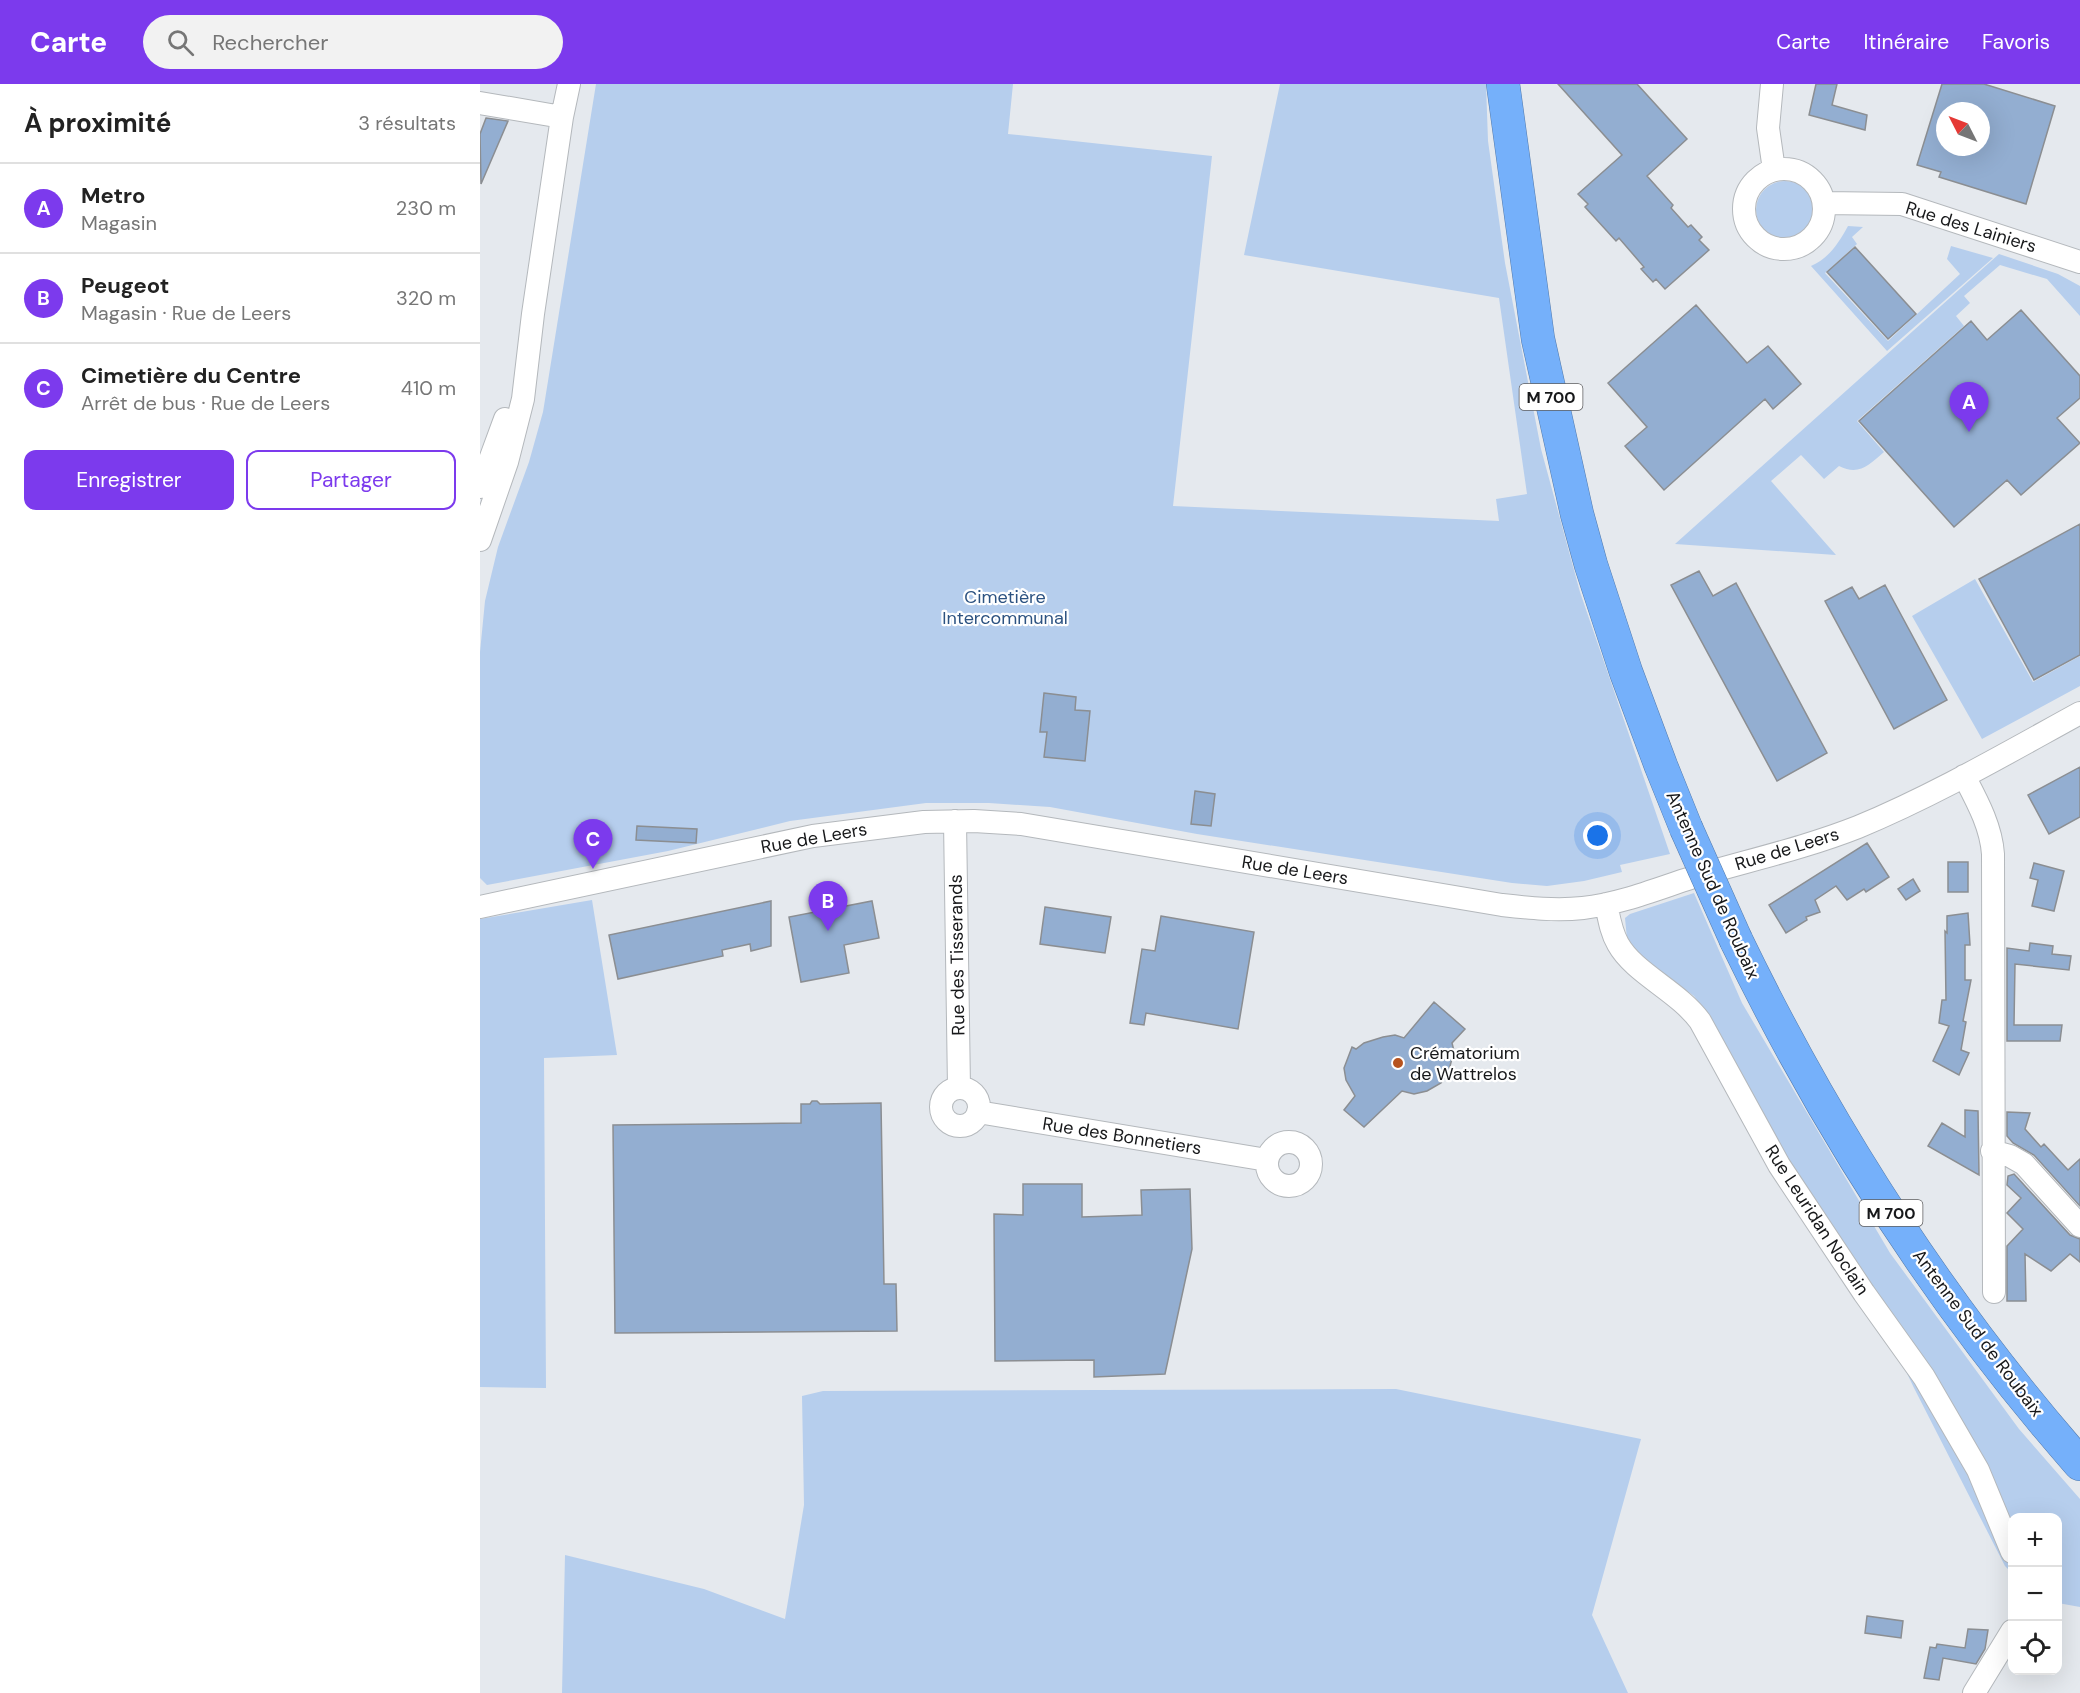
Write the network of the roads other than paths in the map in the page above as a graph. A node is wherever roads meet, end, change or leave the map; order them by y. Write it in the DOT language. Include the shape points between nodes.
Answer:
graph roads {
  1 [pos="567,84"];
  2 [pos="1503,84"];
  3 [pos="1519,84"];
  4 [pos="1772,84"];
  5 [pos="480,103"];
  6 [pos="562,117"];
  7 [pos="1774,170"];
  8 [pos="1824,203"];
  9 [pos="1522,226"];
  10 [pos="2080,262"];
  11 [pos="533,314"];
  12 [pos="480,487"];
  13 [pos="480,540"];
  14 [pos="2080,713"];
  15 [pos="1964,776"];
  16 [pos="955,821"];
  17 [pos="1606,904"];
  18 [pos="480,907"];
  19 [pos="959,1088"];
  20 [pos="978,1112"];
  21 [pos="1992,1151"];
  22 [pos="1267,1160"];
  23 [pos="2080,1226"];
  24 [pos="1994,1292"];
  25 [pos="2080,1464"];
  26 [pos="2008,1540"];
  27 [pos="2008,1639"];
  28 [pos="1974,1693"];
  1 -- 6 [label="street"];
  2 -- 9 [label="highway, Antenne Sud de Roubaix / M 700"];
  3 -- 9 [label="highway, Antenne Sud de Roubaix / M 700"];
  4 -- 7 [label="street" via="1768,128"];
  5 -- 6 [label="street"];
  6 -- 11 [label="street"];
  7 -- 8 [label="street" via="1790,169 1806,175 1818,187"];
  7 -- 8 [label="street" via="1751,185 1744,202 1745,221 1761,243 1788,250 1805,243 1819,230"];
  8 -- 10 [label="street, Rue des Lainiers" via="1902,204"];
  9 -- 25 [label="highway, Antenne Sud de Roubaix / M 700, bridge" via="1538,339 1592,565 1660,766 1736,940 1805,1072 1901,1229 1986,1348"];
  11 -- 12 [label="street" via="515,391"];
  11 -- 13 [label="street" via="519,419"];
  14 -- 15 [label="street, Rue de Leers"];
  15 -- 17 [label="street, Rue de Leers" via="1832,837"];
  15 -- 21 [label="street" via="1984,817 1993,854"];
  16 -- 17 [label="street, Rue de Leers" via="1036,826 1524,908"];
  16 -- 18 [label="street, Rue de Leers" via="813,836"];
  16 -- 19 [label="street, Rue des Tisserands"];
  17 -- 26 [label="street, Rue Leuridan Noclain" via="1614,937 1624,954 1683,1002 1700,1021 1779,1165 1924,1377 1978,1470"];
  19 -- 20 [label="street" via="975,1095"];
  19 -- 20 [label="street" via="944,1097 943,1115 952,1124 965,1125"];
  20 -- 22 [label="street, Rue des Bonnetiers"];
  21 -- 23 [label="street" via="2024,1164"];
  21 -- 24 [label="street"];
  27 -- 28 [label="street"];
}
